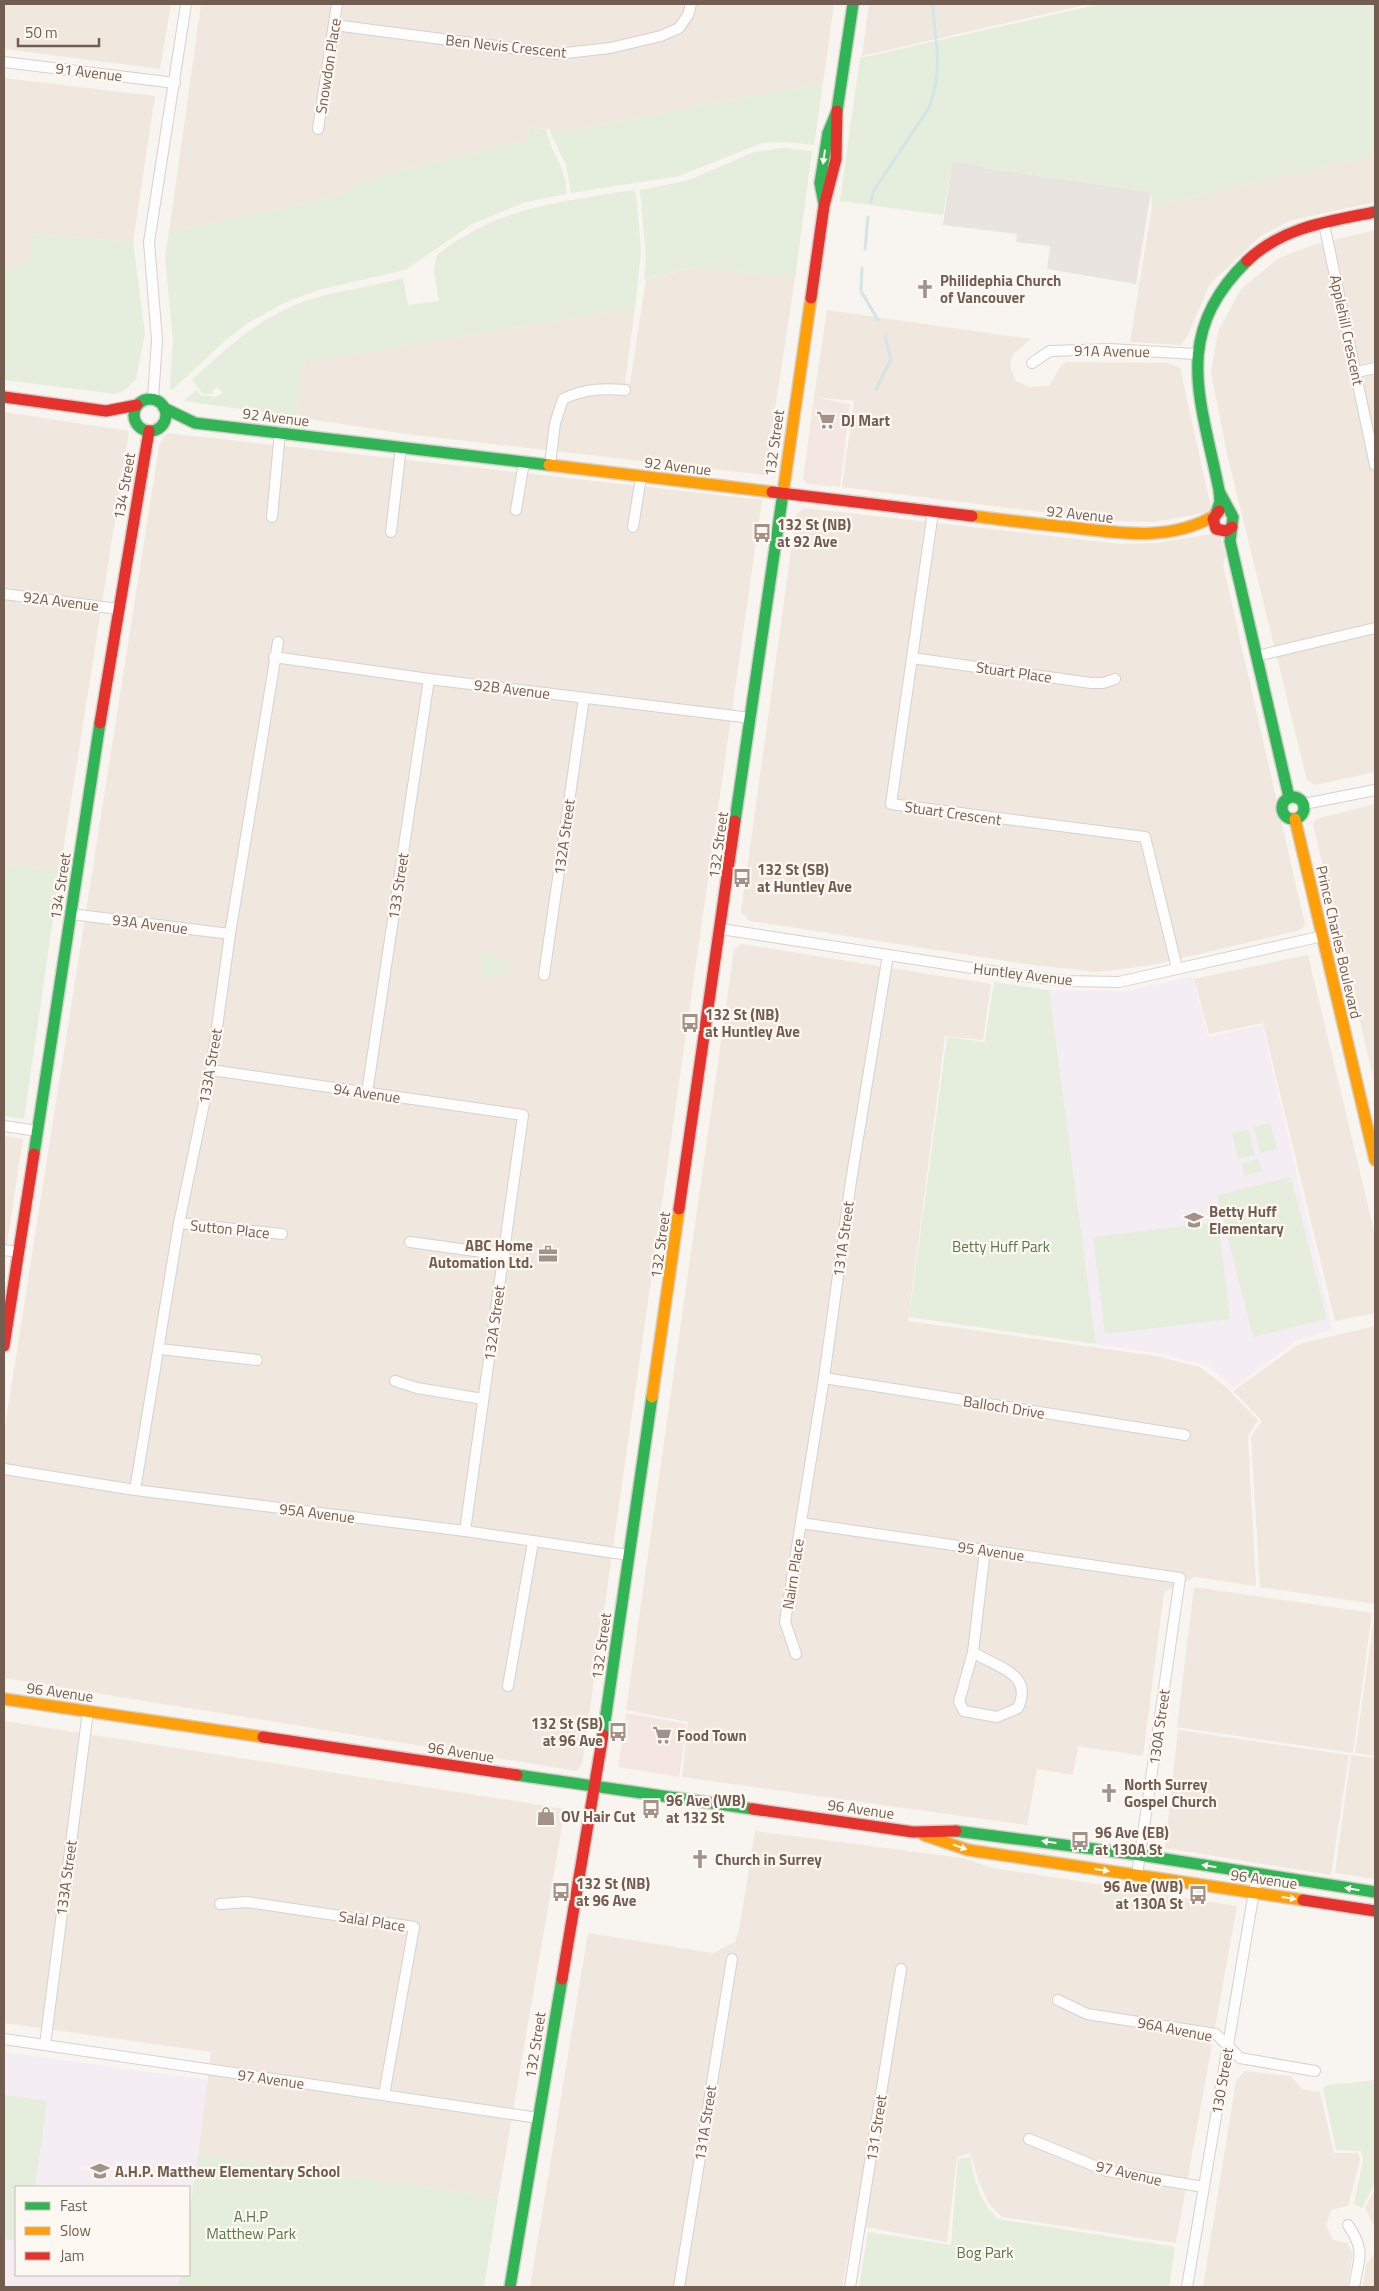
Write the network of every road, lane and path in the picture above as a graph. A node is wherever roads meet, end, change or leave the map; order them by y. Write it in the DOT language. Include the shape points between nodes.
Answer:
graph roads {
  1 [pos="186,4"];
  2 [pos="337,4"];
  3 [pos="691,4"];
  4 [pos="853,4"];
  5 [pos="334,25"];
  6 [pos="4,62"];
  7 [pos="175,83"];
  8 [pos="318,129"];
  9 [pos="1375,212"];
  10 [pos="1324,224"];
  11 [pos="1196,354"];
  12 [pos="1032,363"];
  13 [pos="1375,368"];
  14 [pos="1357,372"];
  15 [pos="625,390"];
  16 [pos="4,398"];
  17 [pos="153,399"];
  18 [pos="137,405"];
  19 [pos="164,408"];
  20 [pos="106,411"];
  21 [pos="136,422"];
  22 [pos="195,423"];
  23 [pos="162,426"];
  24 [pos="149,431"];
  25 [pos="280,432"];
  26 [pos="401,447"];
  27 [pos="524,462"];
  28 [pos="550,465"];
  29 [pos="1375,465"];
  30 [pos="641,477"];
  31 [pos="1219,490"];
  32 [pos="782,494"];
  33 [pos="516,510"];
  34 [pos="933,512"];
  35 [pos="1229,512"];
  36 [pos="1215,514"];
  37 [pos="272,517"];
  38 [pos="633,528"];
  39 [pos="1190,528"];
  40 [pos="1224,529"];
  41 [pos="391,532"];
  42 [pos="4,594"];
  43 [pos="118,609"];
  44 [pos="1375,628"];
  45 [pos="278,642"];
  46 [pos="1257,656"];
  47 [pos="274,657"];
  48 [pos="912,658"];
  49 [pos="429,679"];
  50 [pos="1115,679"];
  51 [pos="584,698"];
  52 [pos="751,718"];
  53 [pos="1375,790"];
  54 [pos="1290,797"];
  55 [pos="1304,804"];
  56 [pos="1295,819"];
  57 [pos="70,914"];
  58 [pos="721,929"];
  59 [pos="230,934"];
  60 [pos="1323,936"];
  61 [pos="888,955"];
  62 [pos="1177,968"];
  63 [pos="544,975"];
  64 [pos="211,1070"];
  65 [pos="367,1093"];
  66 [pos="523,1115"];
  67 [pos="4,1126"];
  68 [pos="38,1131"];
  69 [pos="1375,1160"];
  70 [pos="179,1223"];
  71 [pos="282,1234"];
  72 [pos="410,1242"];
  73 [pos="4,1250"];
  74 [pos="19,1252"];
  75 [pos="504,1255"];
  76 [pos="4,1346"];
  77 [pos="160,1350"];
  78 [pos="257,1360"];
  79 [pos="824,1378"];
  80 [pos="394,1381"];
  81 [pos="483,1399"];
  82 [pos="1185,1435"];
  83 [pos="4,1470"];
  84 [pos="135,1490"];
  85 [pos="801,1523"];
  86 [pos="465,1531"];
  87 [pos="533,1542"];
  88 [pos="985,1550"];
  89 [pos="629,1555"];
  90 [pos="1180,1578"];
  91 [pos="973,1652"];
  92 [pos="796,1654"];
  93 [pos="508,1686"];
  94 [pos="4,1699"];
  95 [pos="88,1711"];
  96 [pos="595,1787"];
  97 [pos="913,1832"];
  98 [pos="1140,1855"];
  99 [pos="1257,1874"];
  100 [pos="1137,1875"];
  101 [pos="1375,1892"];
  102 [pos="1254,1893"];
  103 [pos="220,1904"];
  104 [pos="1375,1911"];
  105 [pos="732,1959"];
  106 [pos="901,1969"];
  107 [pos="1058,2000"];
  108 [pos="4,2039"];
  109 [pos="45,2045"];
  110 [pos="1228,2047"];
  111 [pos="1315,2071"];
  112 [pos="384,2095"];
  113 [pos="538,2118"];
  114 [pos="1028,2139"];
  115 [pos="1204,2188"];
  116 [pos="1348,2224"];
  117 [pos="510,2287"];
  118 [pos="679,2287"];
  119 [pos="850,2287"];
  120 [pos="1187,2287"];
  121 [pos="1354,2287"];
  1 -- 7 [label="street"];
  2 -- 5 [label="street, Snowdon Place"];
  3 -- 5 [label="street, Ben Nevis Crescent" via="679,28 661,36 610,48 557,54"];
  4 -- 32 [label="main road, 132 Street" via="837,110 828,133 820,183 824,206"];
  5 -- 8 [label="street, Snowdon Place"];
  6 -- 7 [label="street, 91 Avenue"];
  7 -- 17 [label="street" via="150,242 157,340"];
  9 -- 10 [label="main road"];
  10 -- 11 [label="main road" via="1290,233 1273,242 1235,273 1208,314"];
  10 -- 14 [label="street, Applehill Crescent"];
  11 -- 12 [label="street, 91A Avenue" via="1109,349 1050,351"];
  11 -- 31 [label="main road" via="1199,392"];
  13 -- 14 [label="street"];
  14 -- 29 [label="street, Applehill Crescent"];
  15 -- 28 [label="street" via="603,388 579,392 563,399 555,423"];
  16 -- 20 [label="main road"];
  17 -- 18 [label="main road"];
  17 -- 19 [label="main road"];
  18 -- 20 [label="main road"];
  18 -- 21 [label="main road" via="134,413"];
  19 -- 22 [label="main road, 92 Avenue"];
  19 -- 23 [label="main road" via="166,417"];
  20 -- 21 [label="main road"];
  21 -- 24 [label="main road"];
  22 -- 23 [label="main road"];
  22 -- 25 [label="main road, 92 Avenue"];
  23 -- 24 [label="main road"];
  24 -- 43 [label="main road, 134 Street"];
  25 -- 26 [label="main road, 92 Avenue"];
  25 -- 37 [label="street"];
  26 -- 27 [label="main road, 92 Avenue"];
  26 -- 41 [label="street"];
  27 -- 28 [label="main road, 92 Avenue"];
  27 -- 33 [label="street"];
  28 -- 30 [label="main road, 92 Avenue"];
  30 -- 32 [label="main road, 92 Avenue"];
  30 -- 38 [label="street"];
  31 -- 35 [label="main road"];
  31 -- 36 [label="main road" via="1220,502"];
  32 -- 34 [label="main road, 92 Avenue"];
  32 -- 52 [label="main road, 132 Street"];
  34 -- 39 [label="main road, 92 Avenue" via="1114,533 1162,534"];
  34 -- 48 [label="street, Stuart Crescent"];
  35 -- 36 [label="main road" via="1222,510"];
  35 -- 40 [label="main road" via="1234,521"];
  36 -- 39 [label="main road, 92 Avenue"];
  36 -- 40 [label="main road" via="1213,523"];
  39 -- 40 [label="main road, 92 Avenue"];
  40 -- 46 [label="main road" via="1230,541"];
  42 -- 43 [label="street, 92A Avenue"];
  43 -- 57 [label="main road, 134 Street"];
  44 -- 46 [label="street"];
  45 -- 47 [label="street, 133A Street"];
  46 -- 54 [label="main road"];
  47 -- 49 [label="street, 92B Avenue"];
  47 -- 59 [label="street, 133A Street"];
  48 -- 50 [label="street, Stuart Place" via="1091,683"];
  48 -- 62 [label="street, Stuart Crescent" via="891,804 1145,838"];
  49 -- 51 [label="street, 92B Avenue"];
  49 -- 65 [label="street, 133 Street"];
  51 -- 52 [label="street, 92B Avenue"];
  51 -- 63 [label="street, 132A Street"];
  52 -- 58 [label="main road, 132 Street"];
  53 -- 55 [label="street"];
  54 -- 55 [label="main road" via="1298,797"];
  54 -- 56 [label="main road" via="1283,804 1283,812"];
  55 -- 56 [label="main road" via="1304,812"];
  56 -- 60 [label="main road, Prince Charles Boulevard"];
  57 -- 59 [label="street, 93A Avenue"];
  57 -- 68 [label="main road, 134 Street"];
  58 -- 61 [label="street, Huntley Avenue"];
  58 -- 89 [label="main road, 132 Street"];
  59 -- 64 [label="street, 133A Street"];
  60 -- 62 [label="street, Huntley Avenue"];
  60 -- 69 [label="main road, Prince Charles Boulevard"];
  61 -- 62 [label="street, Huntley Avenue" via="1066,981 1119,982"];
  61 -- 79 [label="street, 131A Street" via="851,1181"];
  64 -- 65 [label="street, 94 Avenue"];
  64 -- 70 [label="street, 133A Street"];
  65 -- 66 [label="street, 94 Avenue"];
  66 -- 75 [label="street, 132A Street"];
  67 -- 68 [label="street"];
  68 -- 74 [label="main road, 134 Street"];
  70 -- 71 [label="street, Sutton Place"];
  70 -- 77 [label="street, 133A Street"];
  72 -- 75 [label="street"];
  73 -- 74 [label="street"];
  74 -- 76 [label="main road, 134 Street"];
  75 -- 81 [label="street, 132A Street"];
  77 -- 78 [label="street"];
  77 -- 84 [label="street, 133A Street"];
  79 -- 82 [label="street, Balloch Drive"];
  79 -- 85 [label="street, 131A Street"];
  80 -- 81 [label="street"];
  81 -- 86 [label="street, 132A Street"];
  83 -- 84 [label="street, 95A Avenue"];
  84 -- 86 [label="street, 95A Avenue"];
  85 -- 88 [label="street, 95 Avenue"];
  85 -- 92 [label="street, Nairn Place" via="785,1622"];
  86 -- 87 [label="street, 95A Avenue"];
  87 -- 89 [label="street, 95A Avenue"];
  87 -- 93 [label="street"];
  88 -- 90 [label="street, 95 Avenue"];
  88 -- 91 [label="street"];
  89 -- 96 [label="main road, 132 Street"];
  90 -- 98 [label="street, 130A Street"];
  91 -- 91 [label="street" via="959,1702 964,1711 996,1717 1018,1708 1022,1699 1018,1677"];
  94 -- 95 [label="main road, 96 Avenue"];
  95 -- 96 [label="main road, 96 Avenue"];
  95 -- 109 [label="street, 133A Street"];
  96 -- 97 [label="main road, 96 Avenue"];
  96 -- 113 [label="main road, 132 Street"];
  98 -- 97 [label="main road, 96 Avenue, one-way" via="967,1831"];
  97 -- 100 [label="main road, 96 Avenue, one-way" via="968,1850"];
  99 -- 98 [label="main road, 96 Avenue, one-way"];
  98 -- 100 [label="street, 130A Street"];
  101 -- 99 [label="main road, 96 Avenue, one-way"];
  99 -- 102 [label="street, 130 Street"];
  100 -- 102 [label="main road, 96 Avenue"];
  102 -- 104 [label="main road, 96 Avenue, one-way"];
  102 -- 110 [label="street, 130 Street"];
  103 -- 112 [label="street, Salal Place" via="246,1902 414,1927"];
  105 -- 118 [label="street, 131A Street"];
  106 -- 119 [label="street, 131 Street"];
  107 -- 110 [label="street, 96A Avenue" via="1087,2014 1216,2034"];
  108 -- 109 [label="street, 97 Avenue"];
  109 -- 112 [label="street, 97 Avenue"];
  110 -- 111 [label="street, 96A Avenue" via="1240,2058"];
  110 -- 115 [label="street, 130 Street"];
  112 -- 113 [label="street, 97 Avenue"];
  113 -- 117 [label="main road, 132 Street"];
  114 -- 115 [label="street, 97 Avenue" via="1108,2171"];
  115 -- 120 [label="street, 130 Street"];
  116 -- 121 [label="street" via="1359,2241 1360,2250"];
}
